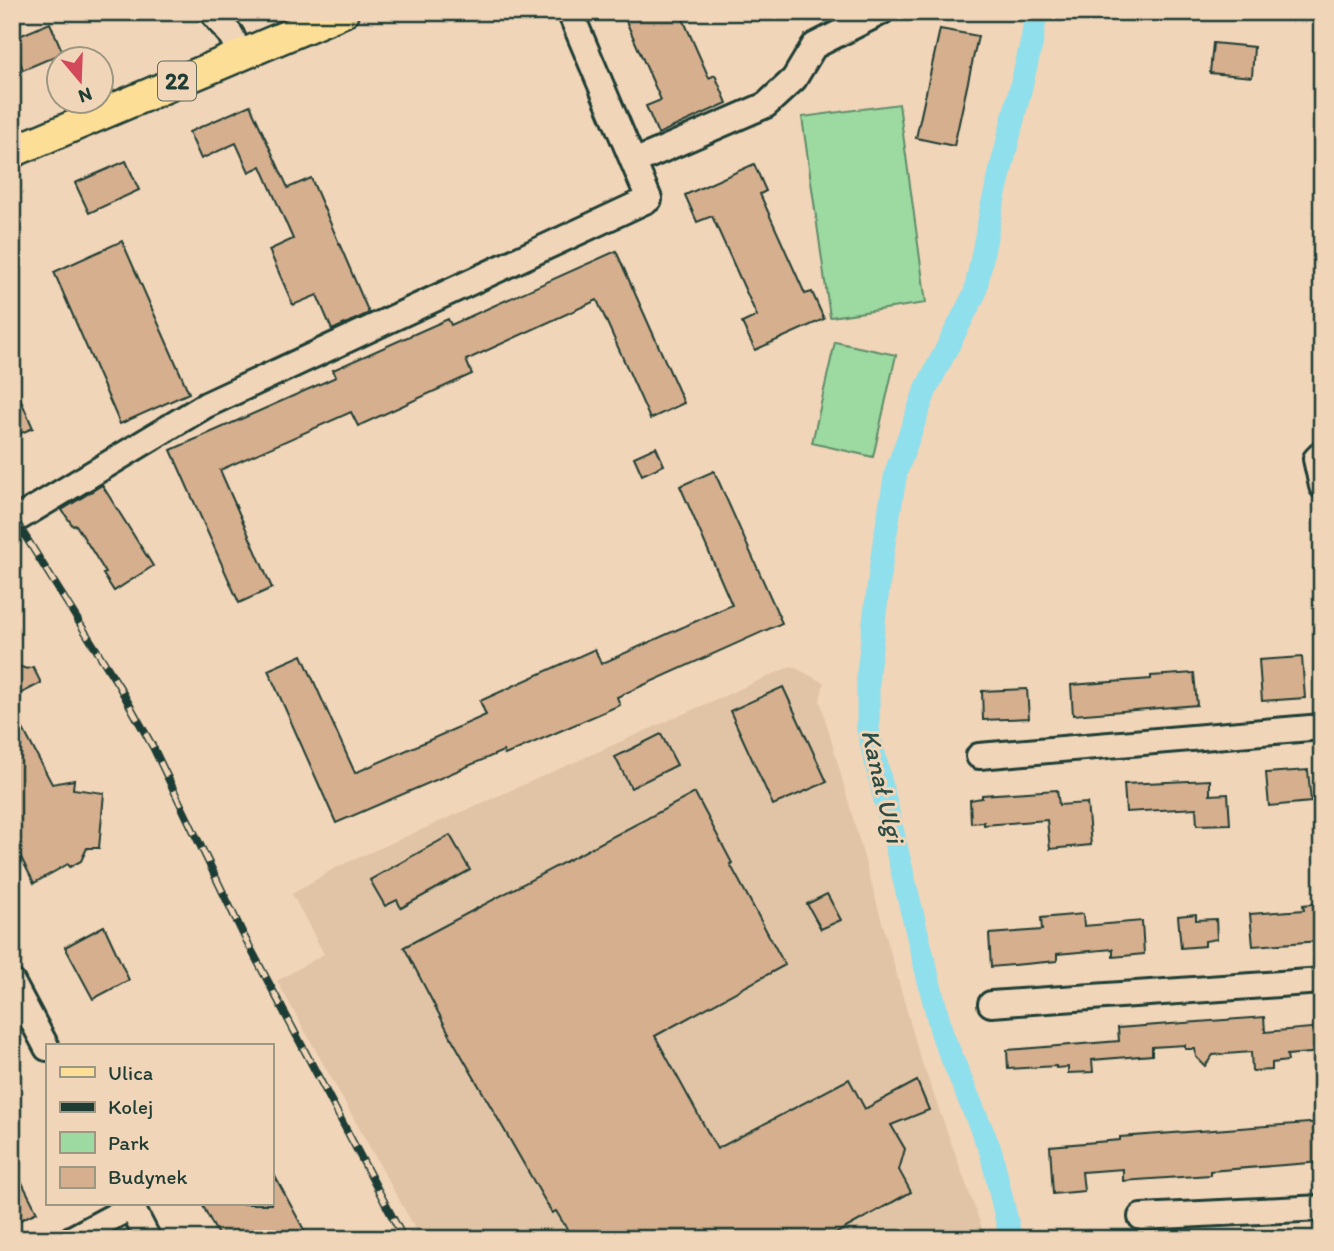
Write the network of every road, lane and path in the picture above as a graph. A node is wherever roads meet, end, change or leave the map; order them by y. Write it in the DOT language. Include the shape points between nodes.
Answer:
graph roads {
  1 [pos="212,12"];
  2 [pos="343,12"];
  3 [pos="570,12"];
  4 [pos="881,12"];
  5 [pos="240,55"];
  6 [pos="12,152"];
  7 [pos="634,162"];
  8 [pos="1322,453"];
  9 [pos="1322,486"];
  10 [pos="12,522"];
  11 [pos="1322,727"];
  12 [pos="979,756"];
  13 [pos="1322,981"];
  14 [pos="12,982"];
  15 [pos="990,1004"];
  16 [pos="46,1046"];
  17 [pos="128,1206"];
  18 [pos="131,1206"];
  19 [pos="1322,1208"];
  20 [pos="1141,1217"];
  21 [pos="71,1239"];
  22 [pos="148,1239"];
  1 -- 5 [label="street"];
  2 -- 5 [label="main road, 22"];
  3 -- 7 [label="street"];
  4 -- 7 [label="street" via="814,46 794,79 766,105"];
  5 -- 6 [label="main road, 22"];
  7 -- 10 [label="street" via="649,199 206,405"];
  8 -- 9 [label="street" via="1316,459"];
  11 -- 12 [label="street"];
  13 -- 15 [label="street"];
  14 -- 16 [label="street"];
  17 -- 21 [label="street"];
  18 -- 22 [label="street"];
  19 -- 20 [label="street"];
}
